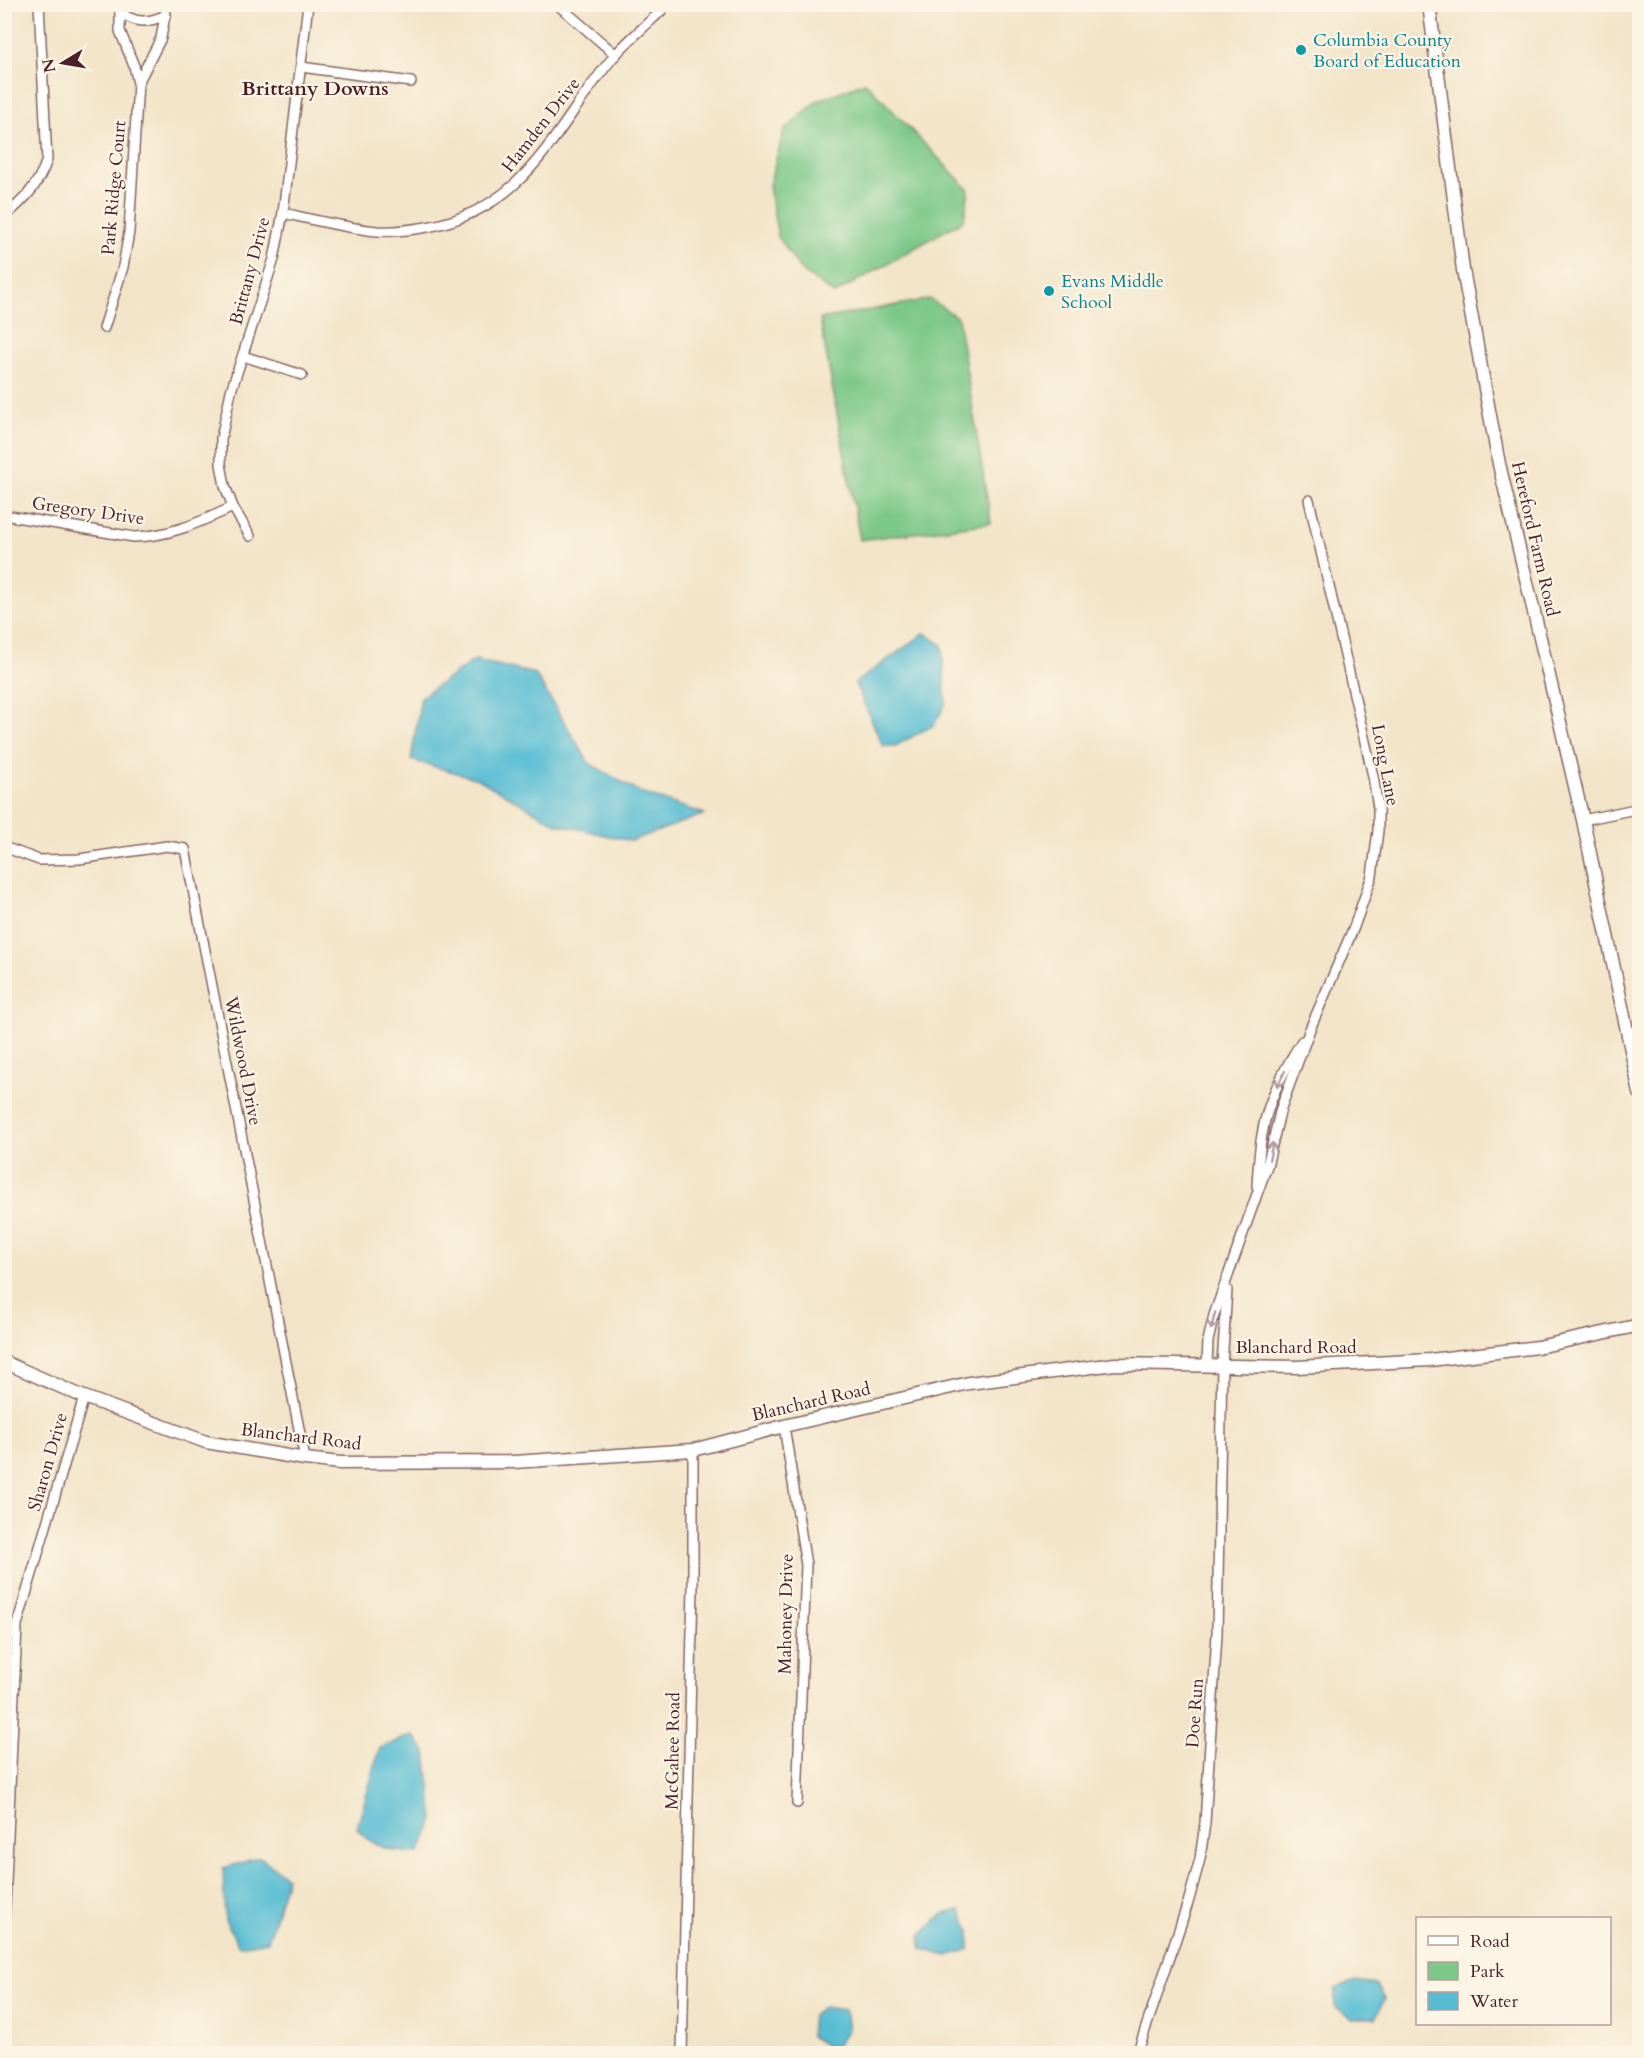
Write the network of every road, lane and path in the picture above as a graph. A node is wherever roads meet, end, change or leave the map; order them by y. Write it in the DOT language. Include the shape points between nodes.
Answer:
graph roads {
  1 [pos="39,4"];
  2 [pos="167,4"];
  3 [pos="308,4"];
  4 [pos="557,4"];
  5 [pos="1429,4"];
  6 [pos="120,8"];
  7 [pos="661,11"];
  8 [pos="166,15"];
  9 [pos="616,55"];
  10 [pos="301,67"];
  11 [pos="411,82"];
  12 [pos="138,83"];
  13 [pos="283,213"];
  14 [pos="4,217"];
  15 [pos="104,328"];
  16 [pos="243,356"];
  17 [pos="302,375"];
  18 [pos="1310,500"];
  19 [pos="233,507"];
  20 [pos="4,515"];
  21 [pos="250,536"];
  22 [pos="1640,808"];
  23 [pos="1582,820"];
  24 [pos="4,847"];
  25 [pos="1638,1079"];
  26 [pos="1640,1093"];
  27 [pos="1228,1280"];
  28 [pos="1640,1325"];
  29 [pos="4,1362"];
  30 [pos="1207,1365"];
  31 [pos="1222,1365"];
  32 [pos="84,1397"];
  33 [pos="784,1426"];
  34 [pos="693,1450"];
  35 [pos="305,1459"];
  36 [pos="797,1803"];
  37 [pos="4,1929"];
  38 [pos="682,2054"];
  39 [pos="1137,2054"];
  1 -- 14 [label="street" via="47,160 40,180"];
  2 -- 8 [label="street, Park Ridge Court"];
  3 -- 10 [label="street, Brittany Drive"];
  4 -- 9 [label="street"];
  5 -- 23 [label="street, Hereford Farm Road" via="1463,270 1499,464"];
  6 -- 8 [label="street, Park Ridge Court" via="128,18 147,22"];
  6 -- 12 [label="street, Park Ridge Court" via="122,40"];
  7 -- 9 [label="street, Hamden Drive"];
  8 -- 12 [label="street, Park Ridge Court" via="161,38"];
  9 -- 13 [label="street, Hamden Drive" via="520,181 473,214 442,225 377,231"];
  10 -- 11 [label="street"];
  10 -- 13 [label="street, Brittany Drive"];
  12 -- 15 [label="street, Park Ridge Court" via="129,232 123,267"];
  13 -- 16 [label="street, Brittany Drive" via="274,259"];
  16 -- 17 [label="street"];
  16 -- 19 [label="street, Brittany Drive" via="220,439 225,486"];
  18 -- 27 [label="street, Long Lane" via="1373,776 1378,831 1372,876 1354,927 1310,1029 1292,1056 1268,1108 1254,1207"];
  19 -- 20 [label="street, Gregory Drive" via="155,537 134,537"];
  19 -- 21 [label="street, Brittany Drive"];
  22 -- 23 [label="street"];
  23 -- 25 [label="street, Hereford Farm Road"];
  24 -- 35 [label="street, Wildwood Drive" via="39,860 79,859 167,846 184,849"];
  25 -- 26 [label="street, Hereford Farm Road"];
  27 -- 30 [label="street, Long Lane, one-way" via="1214,1315"];
  27 -- 31 [label="street, Long Lane"];
  28 -- 31 [label="street, Blanchard Road" via="1538,1347 1430,1360 1297,1367"];
  29 -- 32 [label="street, Blanchard Road"];
  30 -- 31 [label="street, Blanchard Road"];
  30 -- 33 [label="street, Blanchard Road" via="1119,1364 969,1383"];
  31 -- 39 [label="street, Doe Run" via="1217,1634 1205,1823 1188,1903"];
  32 -- 35 [label="street, Blanchard Road" via="206,1442"];
  32 -- 37 [label="street, Sharon Drive" via="17,1625"];
  33 -- 34 [label="street, Blanchard Road"];
  33 -- 36 [label="street, Mahoney Drive" via="806,1565"];
  34 -- 35 [label="street, Blanchard Road" via="514,1462 340,1463"];
  34 -- 38 [label="street, McGahee Road"];
}
